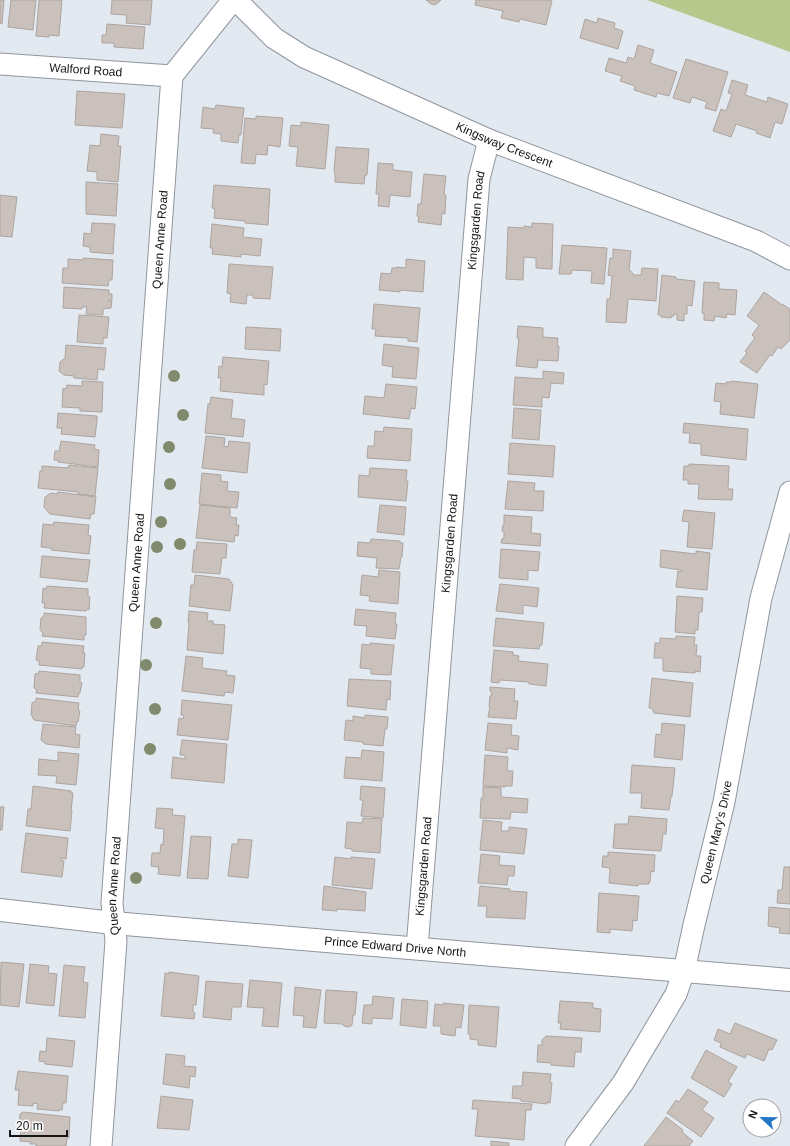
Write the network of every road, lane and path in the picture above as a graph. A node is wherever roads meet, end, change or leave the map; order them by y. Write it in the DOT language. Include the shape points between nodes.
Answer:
graph roads {
  1 [pos="233,0"];
  2 [pos="236,0"];
  3 [pos="0,64"];
  4 [pos="172,76"];
  5 [pos="489,140"];
  6 [pos="790,259"];
  7 [pos="790,492"];
  8 [pos="0,910"];
  9 [pos="113,923"];
  10 [pos="417,948"];
  11 [pos="684,971"];
  12 [pos="790,980"];
  13 [pos="101,1146"];
  14 [pos="576,1146"];
  1 -- 4 [label="street"];
  2 -- 5 [label="street, Kingsway Crescent" via="274,38 304,57"];
  3 -- 4 [label="street, Walford Road"];
  4 -- 9 [label="street, Queen Anne Road" via="112,903"];
  5 -- 6 [label="street, Kingsway Crescent" via="756,241"];
  5 -- 10 [label="street, Kingsgarden Road" via="479,179"];
  7 -- 11 [label="street, Queen Mary's Drive" via="761,598 724,802"];
  8 -- 9 [label="street, Prince Edward Drive North"];
  9 -- 10 [label="street, Prince Edward Drive North"];
  9 -- 13 [label="street, Queen Anne Road" via="116,941"];
  10 -- 11 [label="street, Prince Edward Drive North"];
  11 -- 12 [label="street, Prince Edward Drive North"];
  11 -- 14 [label="street, Queen Mary's Drive" via="676,994 623,1083"];
}
